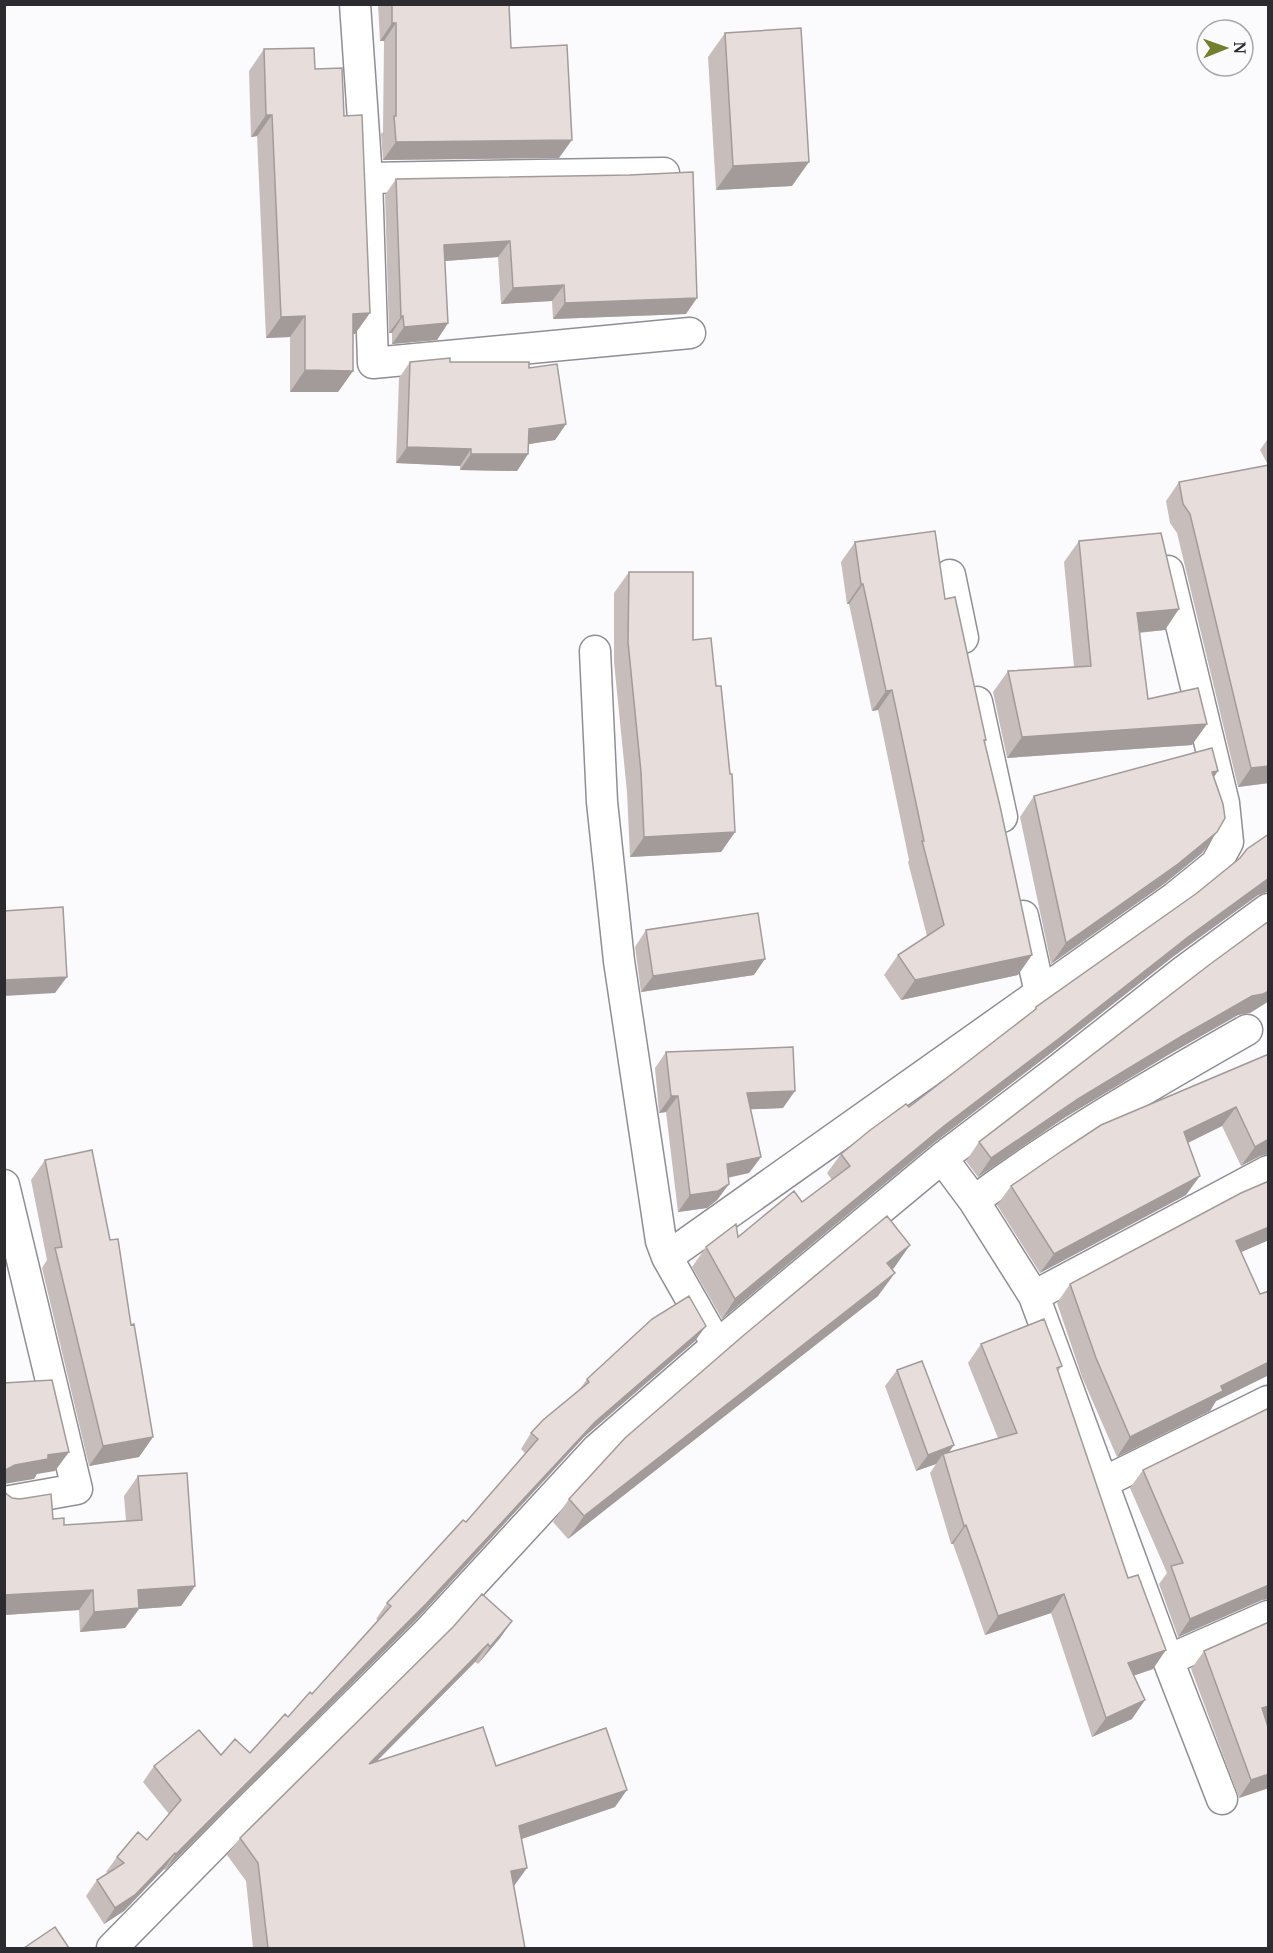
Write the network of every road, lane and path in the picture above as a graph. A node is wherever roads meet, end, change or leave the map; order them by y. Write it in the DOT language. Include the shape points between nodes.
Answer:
graph roads {
  1 [pos="355,4"];
  2 [pos="664,173"];
  3 [pos="367,178"];
  4 [pos="690,333"];
  5 [pos="1162,549"];
  6 [pos="950,575"];
  7 [pos="595,651"];
  8 [pos="1007,842"];
  9 [pos="1017,888"];
  10 [pos="1269,909"];
  11 [pos="1040,993"];
  12 [pos="1247,1030"];
  13 [pos="942,1158"];
  14 [pos="1269,1172"];
  15 [pos="4,1185"];
  16 [pos="974,1201"];
  17 [pos="667,1257"];
  18 [pos="1034,1296"];
  19 [pos="717,1345"];
  20 [pos="1269,1401"];
  21 [pos="1102,1484"];
  22 [pos="4,1502"];
  23 [pos="1269,1616"];
  24 [pos="1168,1660"];
  25 [pos="1222,1799"];
  26 [pos="138,1936"];
  27 [pos="112,1948"];
  1 -- 3 [label="street"];
  2 -- 3 [label="street"];
  3 -- 4 [label="street" via="373,363"];
  5 -- 11 [label="street" via="1224,802 1228,842 1216,864 1174,898"];
  6 -- 8 [label="street"];
  7 -- 17 [label="street" via="602,802 619,962 661,1241"];
  9 -- 11 [label="street"];
  10 -- 13 [label="street"];
  11 -- 17 [label="street"];
  12 -- 16 [label="street" via="1043,1153"];
  13 -- 16 [label="street"];
  13 -- 19 [label="street"];
  14 -- 18 [label="street"];
  15 -- 22 [label="street" via="77,1489"];
  16 -- 18 [label="street"];
  17 -- 19 [label="street"];
  18 -- 21 [label="street"];
  19 -- 26 [label="street" via="597,1449 428,1632 237,1821"];
  20 -- 21 [label="street"];
  21 -- 24 [label="street"];
  23 -- 24 [label="street"];
  24 -- 25 [label="street"];
  26 -- 27 [label="street"];
}
